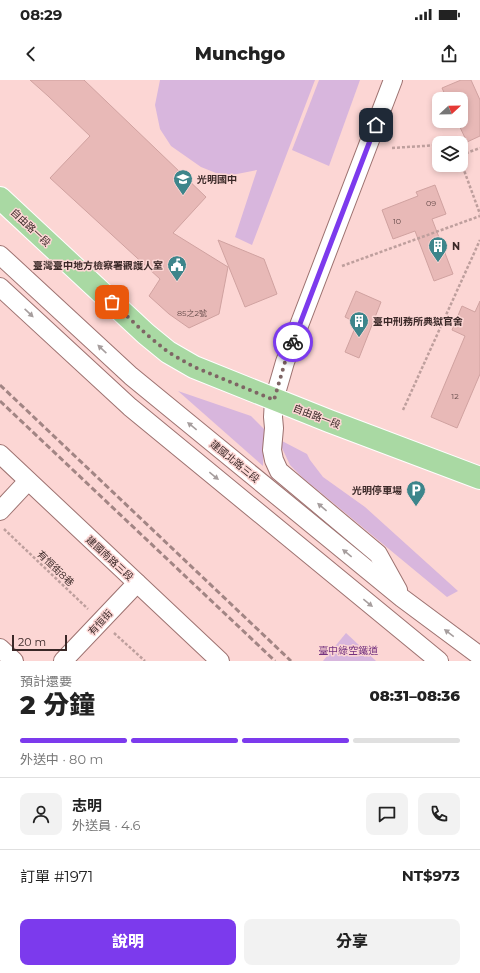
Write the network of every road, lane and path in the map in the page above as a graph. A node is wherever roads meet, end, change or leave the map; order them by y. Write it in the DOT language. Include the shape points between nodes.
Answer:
graph roads {
  1 [pos="393,80"];
  2 [pos="432,145"];
  3 [pos="392,148"];
  4 [pos="480,148"];
  5 [pos="468,152"];
  6 [pos="465,172"];
  7 [pos="0,198"];
  8 [pos="480,215"];
  9 [pos="480,240"];
  10 [pos="0,255"];
  11 [pos="342,266"];
  12 [pos="0,287"];
  13 [pos="274,400"];
  14 [pos="402,410"];
  15 [pos="0,454"];
  16 [pos="480,478"];
  17 [pos="28,481"];
  18 [pos="0,511"];
  19 [pos="0,525"];
  20 [pos="137,583"];
  21 [pos="402,598"];
  22 [pos="101,621"];
  23 [pos="0,648"];
  24 [pos="480,656"];
  25 [pos="14,661"];
  26 [pos="63,661"];
  27 [pos="145,661"];
  28 [pos="220,661"];
  29 [pos="439,661"];
  1 -- 13 [label="street" via="285,362"];
  2 -- 3 [label="path"];
  4 -- 5 [label="path"];
  6 -- 8 [label="path"];
  7 -- 13 [label="main road, 自由路一段" via="168,352 194,367"];
  8 -- 11 [label="path"];
  9 -- 14 [label="path"];
  21 -- 10 [label="street, 建國北路三段, one-way" via="131,376"];
  12 -- 29 [label="street, one-way" via="130,407"];
  13 -- 16 [label="main road, 自由路一段"];
  21 -- 13 [label="street, one-way" via="378,554 279,471 272,450"];
  15 -- 17 [label="street, 建國南路三段"];
  17 -- 18 [label="street"];
  17 -- 20 [label="street, 建國南路三段"];
  19 -- 22 [label="path, 有恒街8巷"];
  20 -- 22 [label="street, 有恒街"];
  20 -- 28 [label="street, 建國南路三段"];
  24 -- 21 [label="street, 建國北路三段, one-way"];
  22 -- 26 [label="street, 有恒街"];
  22 -- 27 [label="path, 有恒街8巷"];
  23 -- 25 [label="street"];
}
